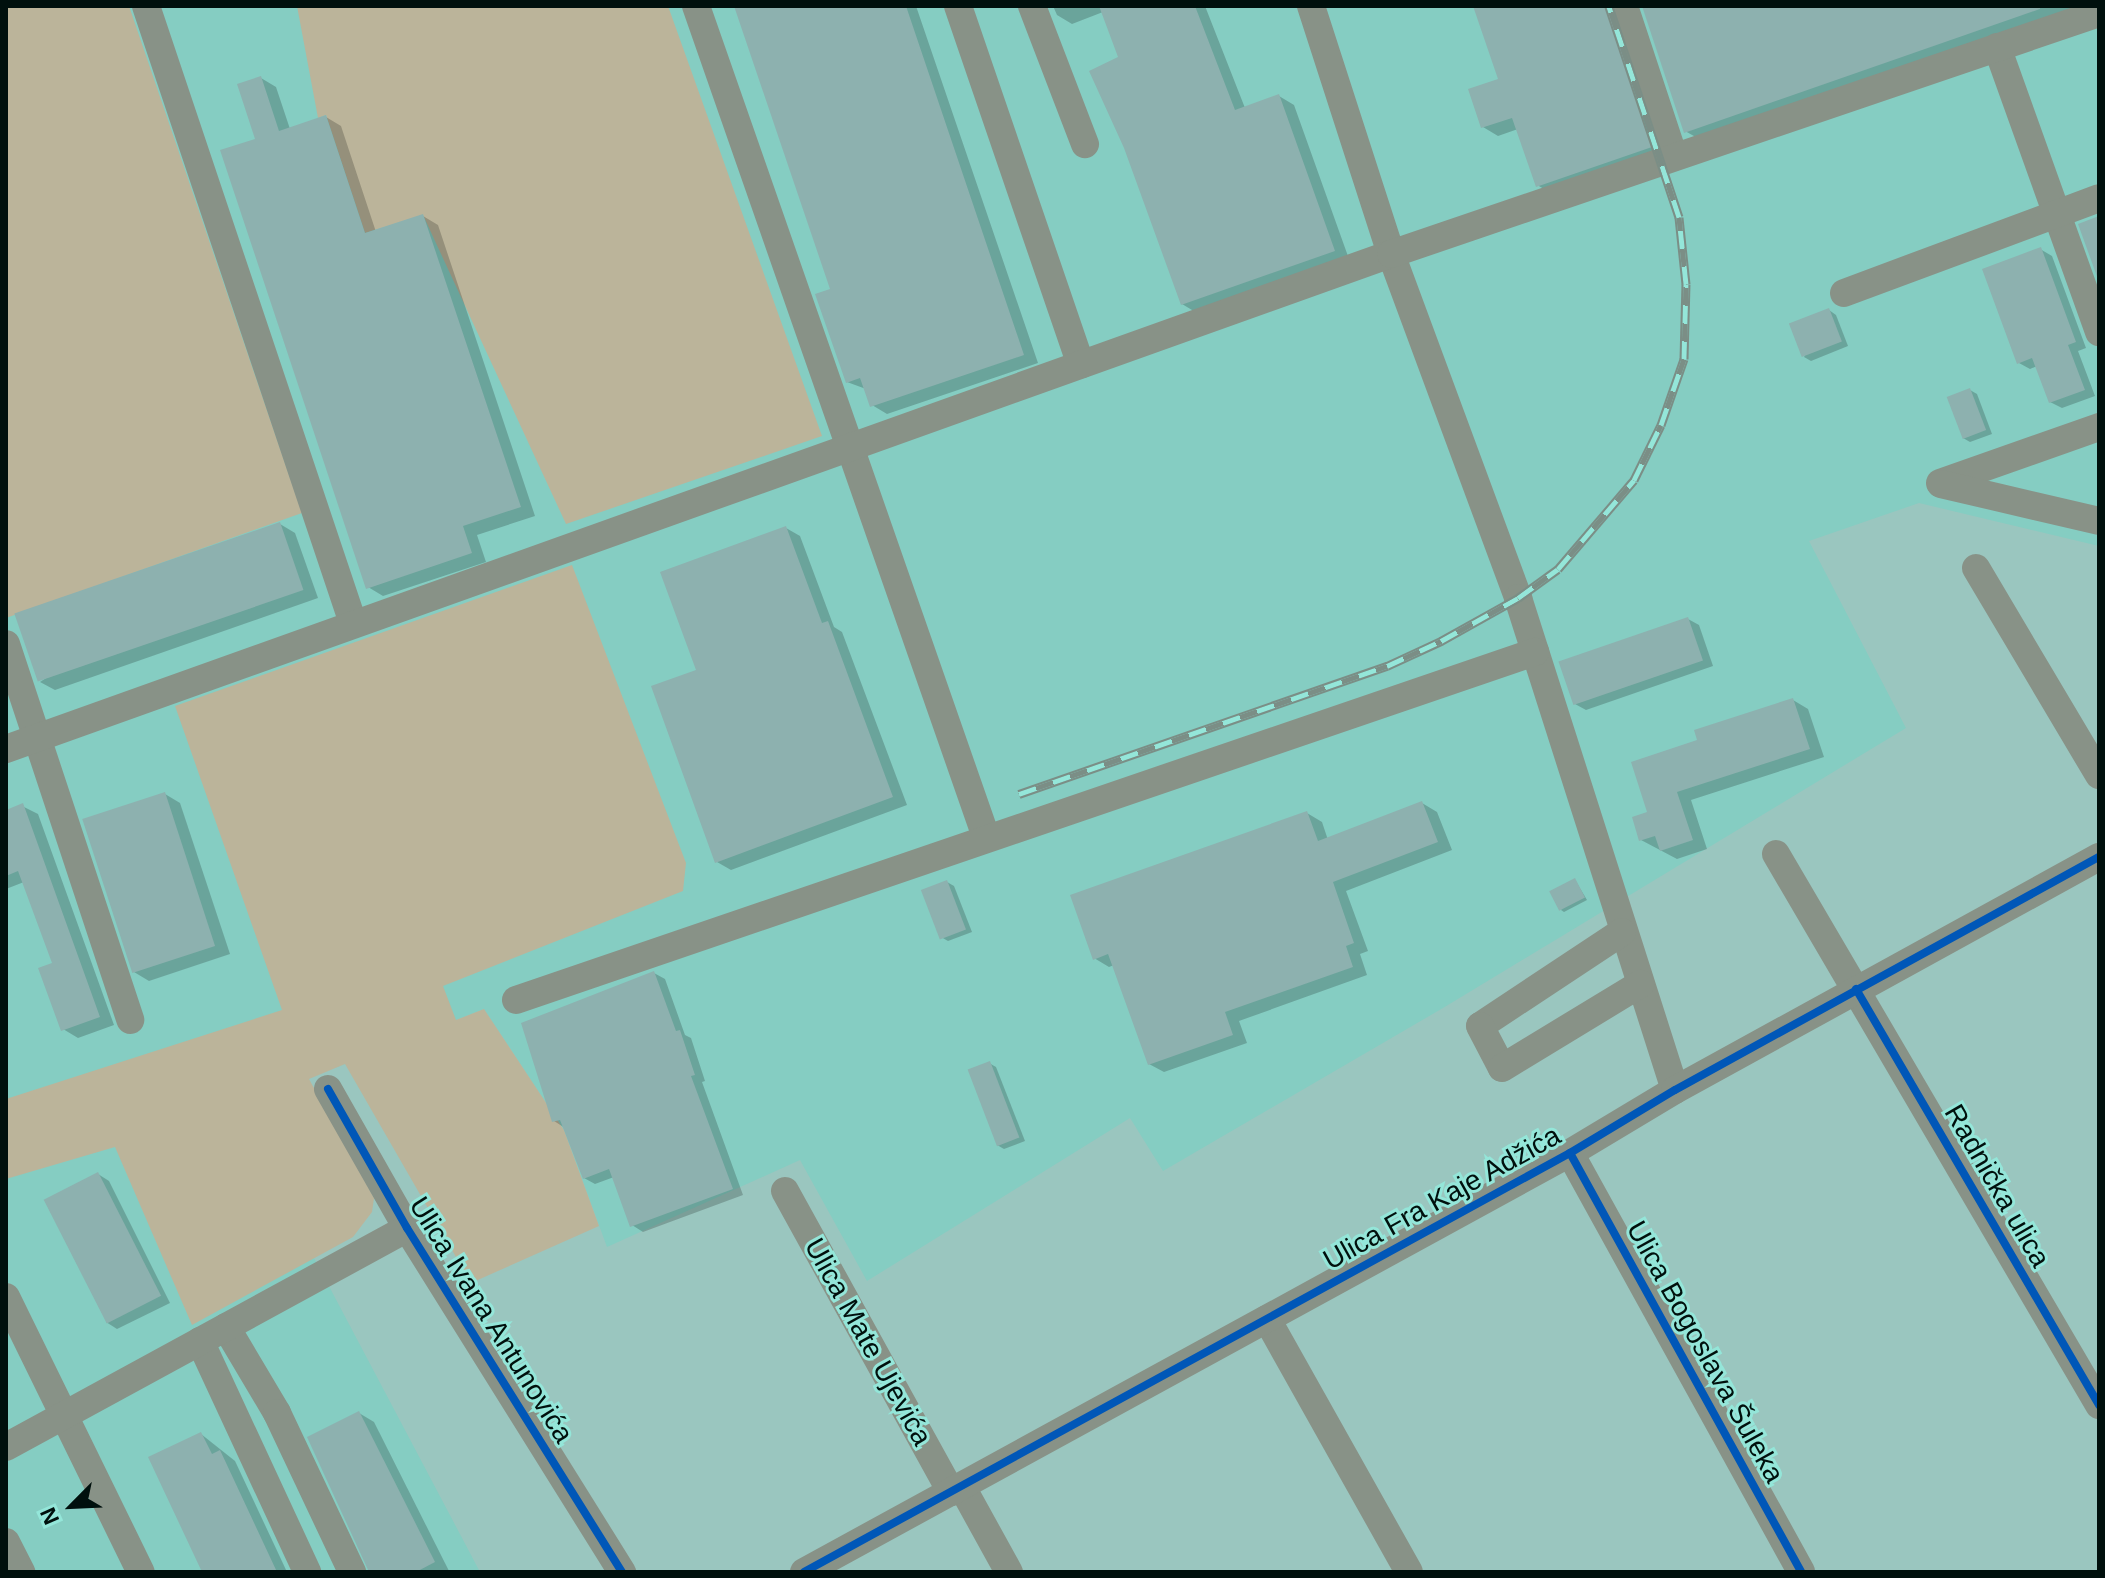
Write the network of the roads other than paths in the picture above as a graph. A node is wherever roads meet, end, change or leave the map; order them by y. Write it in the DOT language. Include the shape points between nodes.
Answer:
graph roads {
  1 [pos="146,6"];
  2 [pos="696,6"];
  3 [pos="958,6"];
  4 [pos="1032,6"];
  5 [pos="1311,6"];
  6 [pos="1624,6"];
  7 [pos="2099,13"];
  8 [pos="1997,47"];
  9 [pos="1085,144"];
  10 [pos="1674,157"];
  11 [pos="2099,198"];
  12 [pos="2057,213"];
  13 [pos="1391,254"];
  14 [pos="1844,293"];
  15 [pos="2099,332"];
  16 [pos="1081,365"];
  17 [pos="2099,427"];
  18 [pos="852,448"];
  19 [pos="2099,521"];
  20 [pos="1976,568"];
  21 [pos="353,623"];
  22 [pos="6,644"];
  23 [pos="1535,652"];
  24 [pos="37,738"];
  25 [pos="6,749"];
  26 [pos="2099,775"];
  27 [pos="986,837"];
  28 [pos="1776,854"];
  29 [pos="2099,857"];
  30 [pos="1622,932"];
  31 [pos="1640,984"];
  32 [pos="1856,989"];
  33 [pos="516,1000"];
  34 [pos="130,1020"];
  35 [pos="328,1089"];
  36 [pos="1675,1090"];
  37 [pos="1570,1153"];
  38 [pos="785,1191"];
  39 [pos="407,1228"];
  40 [pos="6,1297"];
  41 [pos="1267,1319"];
  42 [pos="226,1327"];
  43 [pos="200,1341"];
  44 [pos="2099,1405"];
  45 [pos="64,1415"];
  46 [pos="6,1447"];
  47 [pos="956,1490"];
  48 [pos="6,1542"];
  49 [pos="21,1572"];
  50 [pos="141,1572"];
  51 [pos="307,1572"];
  52 [pos="352,1572"];
  53 [pos="622,1572"];
  54 [pos="804,1572"];
  55 [pos="1009,1572"];
  56 [pos="1409,1572"];
  57 [pos="1801,1572"];
  1 -- 21 [label="street"];
  2 -- 18 [label="street"];
  3 -- 16 [label="street"];
  4 -- 9 [label="street"];
  5 -- 13 [label="street"];
  6 -- 10 [label="street"];
  7 -- 8 [label="street"];
  8 -- 10 [label="street"];
  8 -- 12 [label="street"];
  10 -- 13 [label="street"];
  11 -- 12 [label="street"];
  12 -- 14 [label="street"];
  12 -- 15 [label="street"];
  13 -- 16 [label="street"];
  13 -- 23 [label="street"];
  16 -- 18 [label="street"];
  17 -- 19 [label="street" via="1940,483"];
  18 -- 21 [label="street"];
  18 -- 27 [label="street"];
  20 -- 26 [label="street"];
  21 -- 24 [label="street"];
  22 -- 24 [label="street"];
  23 -- 27 [label="street"];
  23 -- 30 [label="street"];
  24 -- 25 [label="street"];
  24 -- 34 [label="street"];
  27 -- 33 [label="street"];
  28 -- 32 [label="street, Radnička ulica"];
  29 -- 32 [label="street, Ulica Fra Kaje Adžića"];
  30 -- 31 [label="street"];
  30 -- 31 [label="street" via="1480,1026 1502,1068"];
  31 -- 36 [label="street"];
  32 -- 36 [label="street, Ulica Fra Kaje Adžića"];
  32 -- 44 [label="street, Radnička ulica"];
  35 -- 39 [label="street, Ulica Ivana Antunovića"];
  36 -- 37 [label="street, Ulica Fra Kaje Adžića"];
  37 -- 41 [label="street, Ulica Fra Kaje Adžića"];
  37 -- 57 [label="street, Ulica Bogoslava Šuleka"];
  38 -- 47 [label="street, Ulica Mate Ujevića"];
  39 -- 42 [label="street"];
  39 -- 53 [label="street, Ulica Ivana Antunovića"];
  40 -- 45 [label="street"];
  41 -- 47 [label="street, Ulica Fra Kaje Adžića"];
  41 -- 56 [label="street"];
  42 -- 43 [label="street"];
  42 -- 52 [label="street" via="277,1413"];
  43 -- 45 [label="street"];
  43 -- 51 [label="street"];
  45 -- 46 [label="street"];
  45 -- 50 [label="street"];
  47 -- 54 [label="street, Ulica Fra Kaje Adžića"];
  47 -- 55 [label="street, Ulica Mate Ujevića"];
  48 -- 49 [label="street"];
}
